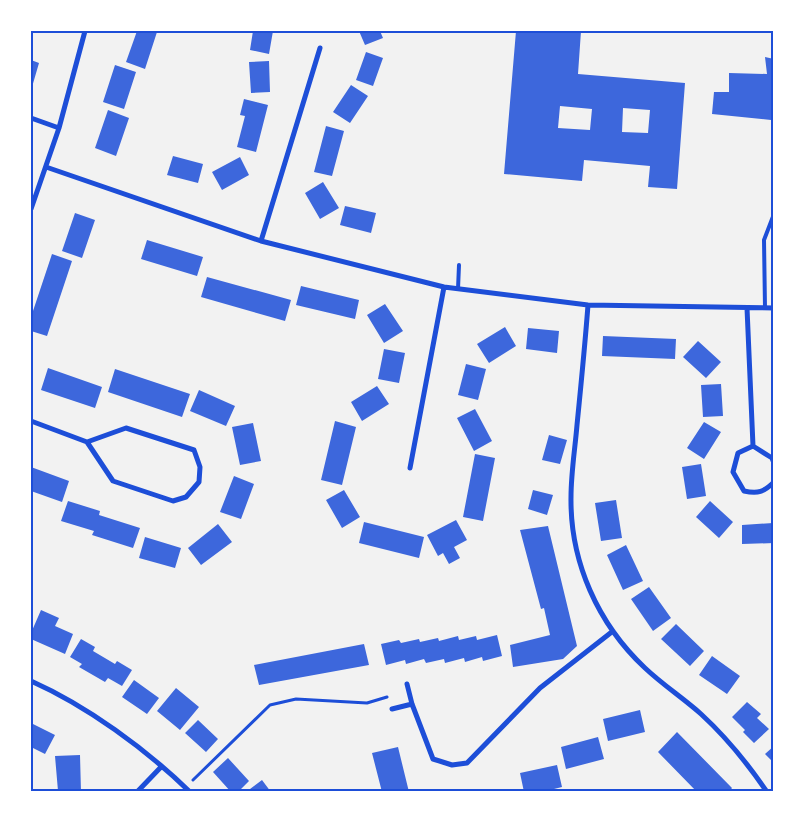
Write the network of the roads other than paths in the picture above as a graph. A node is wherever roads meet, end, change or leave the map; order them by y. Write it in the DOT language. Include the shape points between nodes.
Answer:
graph roads {
  1 [pos="85,31"];
  2 [pos="320,48"];
  3 [pos="31,118"];
  4 [pos="59,128"];
  5 [pos="46,167"];
  6 [pos="31,209"];
  7 [pos="774,214"];
  8 [pos="261,241"];
  9 [pos="459,265"];
  10 [pos="444,287"];
  11 [pos="458,289"];
  12 [pos="588,305"];
  13 [pos="748,308"];
  14 [pos="765,308"];
  15 [pos="774,308"];
  16 [pos="31,421"];
  17 [pos="87,442"];
  18 [pos="753,446"];
  19 [pos="774,463"];
  20 [pos="410,468"];
  21 [pos="774,482"];
  22 [pos="613,631"];
  23 [pos="31,681"];
  24 [pos="408,684"];
  25 [pos="412,704"];
  26 [pos="392,709"];
  27 [pos="161,767"];
  28 [pos="188,790"];
  29 [pos="137,792"];
  30 [pos="767,792"];
  1 -- 4 [label="street"];
  2 -- 8 [label="street"];
  3 -- 4 [label="street"];
  4 -- 5 [label="street"];
  5 -- 6 [label="street"];
  5 -- 8 [label="street"];
  7 -- 14 [label="lane" via="764,240"];
  8 -- 10 [label="street"];
  9 -- 11 [label="lane"];
  10 -- 11 [label="street"];
  10 -- 20 [label="street"];
  11 -- 12 [label="street"];
  12 -- 13 [label="street"];
  12 -- 22 [label="street" via="571,497 574,537 592,599"];
  13 -- 14 [label="street"];
  13 -- 18 [label="street"];
  14 -- 15 [label="street"];
  16 -- 17 [label="street"];
  17 -- 17 [label="street" via="126,428 194,450 200,467 199,482 186,497 173,501 114,481"];
  18 -- 19 [label="street" via="772,458"];
  18 -- 21 [label="street" via="738,453 733,472 737,482 744,491 755,493 764,491"];
  22 -- 25 [label="street" via="540,688 467,763 452,765 433,759"];
  22 -- 30 [label="street" via="645,668 701,714 730,744"];
  23 -- 27 [label="street" via="62,695"];
  24 -- 25 [label="street"];
  25 -- 26 [label="street"];
  27 -- 28 [label="street"];
  27 -- 29 [label="street"];
}
